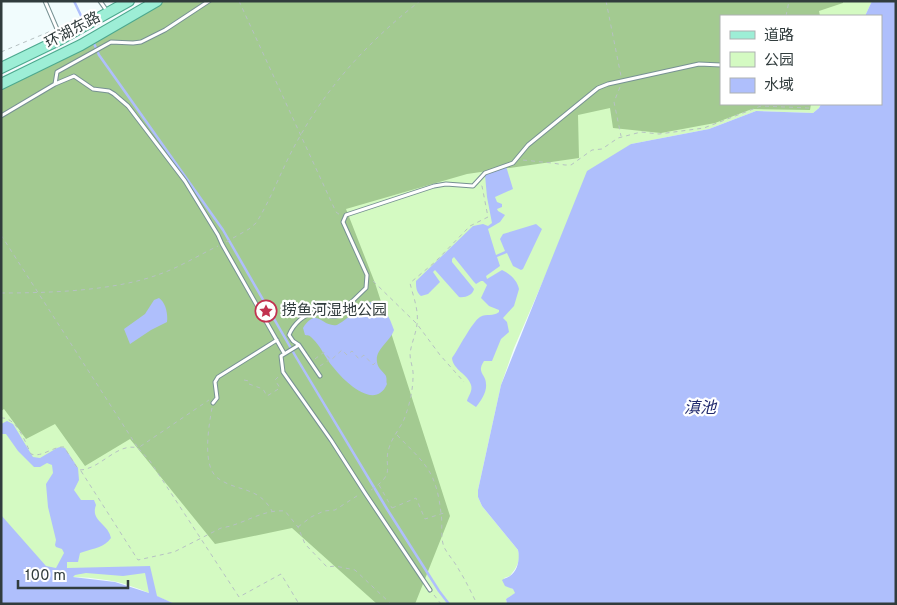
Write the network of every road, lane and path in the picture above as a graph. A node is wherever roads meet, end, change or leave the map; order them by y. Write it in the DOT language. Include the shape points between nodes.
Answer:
graph roads {
  1 [pos="45,1"];
  2 [pos="100,1"];
  3 [pos="129,1"];
  4 [pos="157,1"];
  5 [pos="209,1"];
  6 [pos="239,1"];
  7 [pos="420,1"];
  8 [pos="789,1"];
  9 [pos="607,2"];
  10 [pos="109,13"];
  11 [pos="786,15"];
  12 [pos="61,39"];
  13 [pos="720,65"];
  14 [pos="1,68"];
  15 [pos="622,81"];
  16 [pos="1,84"];
  17 [pos="55,84"];
  18 [pos="810,105"];
  19 [pos="1,116"];
  20 [pos="300,135"];
  21 [pos="622,137"];
  22 [pos="515,160"];
  23 [pos="478,183"];
  24 [pos="344,219"];
  25 [pos="1,235"];
  26 [pos="222,244"];
  27 [pos="367,275"];
  28 [pos="1,293"];
  29 [pos="39,293"];
  30 [pos="417,324"];
  31 [pos="276,340"];
  32 [pos="297,346"];
  33 [pos="286,352"];
  34 [pos="320,355"];
  35 [pos="330,359"];
  36 [pos="378,360"];
  37 [pos="315,369"];
  38 [pos="280,376"];
  39 [pos="320,376"];
  40 [pos="244,380"];
  41 [pos="464,382"];
  42 [pos="217,394"];
  43 [pos="213,403"];
  44 [pos="1,418"];
  45 [pos="396,434"];
  46 [pos="138,448"];
  47 [pos="80,470"];
  48 [pos="378,485"];
  49 [pos="367,492"];
  50 [pos="272,511"];
  51 [pos="447,512"];
  52 [pos="441,514"];
  53 [pos="298,527"];
  54 [pos="201,537"];
  55 [pos="430,590"];
  56 [pos="299,604"];
  57 [pos="391,604"];
  58 [pos="441,604"];
  59 [pos="477,604"];
  1 -- 12 [label="lane"];
  2 -- 10 [label="lane"];
  3 -- 10 [label="main road, 环湖东路"];
  4 -- 16 [label="main road, 环湖东路" via="100,35"];
  5 -- 17 [label="lane" via="141,42 107,44 57,72"];
  6 -- 20 [label="path"];
  7 -- 20 [label="path" via="338,78"];
  8 -- 11 [label="path"];
  9 -- 15 [label="path"];
  10 -- 12 [label="main road, 环湖东路"];
  12 -- 14 [label="main road, 环湖东路"];
  13 -- 15 [label="lane" via="699,64"];
  15 -- 21 [label="path" via="614,102"];
  15 -- 22 [label="lane" via="598,88 528,145"];
  17 -- 19 [label="lane"];
  17 -- 26 [label="lane" via="74,76 93,89 109,91 128,106 185,181"];
  18 -- 21 [label="path" via="809,108 761,106 704,128 660,134 641,132"];
  20 -- 24 [label="path" via="336,212"];
  20 -- 26 [label="path" via="261,214 249,229"];
  21 -- 22 [label="path" via="602,149 592,150 571,165"];
  22 -- 23 [label="lane" via="485,173"];
  23 -- 24 [label="lane" via="473,186 434,186 346,215"];
  23 -- 30 [label="path" via="482,186 488,217 470,226 410,283"];
  24 -- 27 [label="lane"];
  25 -- 29 [label="path"];
  26 -- 29 [label="path" via="161,274 133,282"];
  26 -- 31 [label="lane"];
  27 -- 30 [label="path"];
  27 -- 32 [label="lane" via="366,288 337,316 317,313 300,320 289,335"];
  28 -- 29 [label="path"];
  29 -- 46 [label="path"];
  30 -- 41 [label="path"];
  30 -- 45 [label="path" via="410,355 414,376 406,414"];
  31 -- 33 [label="lane"];
  31 -- 42 [label="lane" via="218,377 215,382"];
  32 -- 33 [label="lane"];
  32 -- 37 [label="lane"];
  33 -- 49 [label="lane" via="281,356 282,372"];
  34 -- 35 [label="path" via="324,352"];
  35 -- 36 [label="path" via="342,350 347,355 352,351 359,359 364,355 373,365"];
  35 -- 37 [label="path"];
  37 -- 39 [label="lane"];
  38 -- 40 [label="path" via="275,380 280,388 267,396 263,389"];
  42 -- 43 [label="lane"];
  42 -- 46 [label="path"];
  43 -- 50 [label="path" via="206,444 212,470 217,478 259,496"];
  44 -- 47 [label="path" via="13,422 31,454 64,447"];
  45 -- 48 [label="path" via="387,458 389,468"];
  45 -- 52 [label="path" via="426,464 436,486"];
  46 -- 47 [label="path" via="120,450"];
  46 -- 54 [label="path"];
  47 -- 54 [label="path" via="138,560 174,552"];
  48 -- 49 [label="path"];
  48 -- 52 [label="path, bridge" via="392,508 416,498 425,519"];
  49 -- 53 [label="path" via="358,494 335,510 310,518"];
  49 -- 55 [label="lane"];
  50 -- 53 [label="path" via="285,511"];
  50 -- 54 [label="path"];
  51 -- 52 [label="path, bridge"];
  52 -- 59 [label="path" via="442,541"];
  53 -- 57 [label="path" via="305,544 327,567 355,570"];
  54 -- 56 [label="path" via="239,597 281,574"];
  55 -- 58 [label="path"];
}
